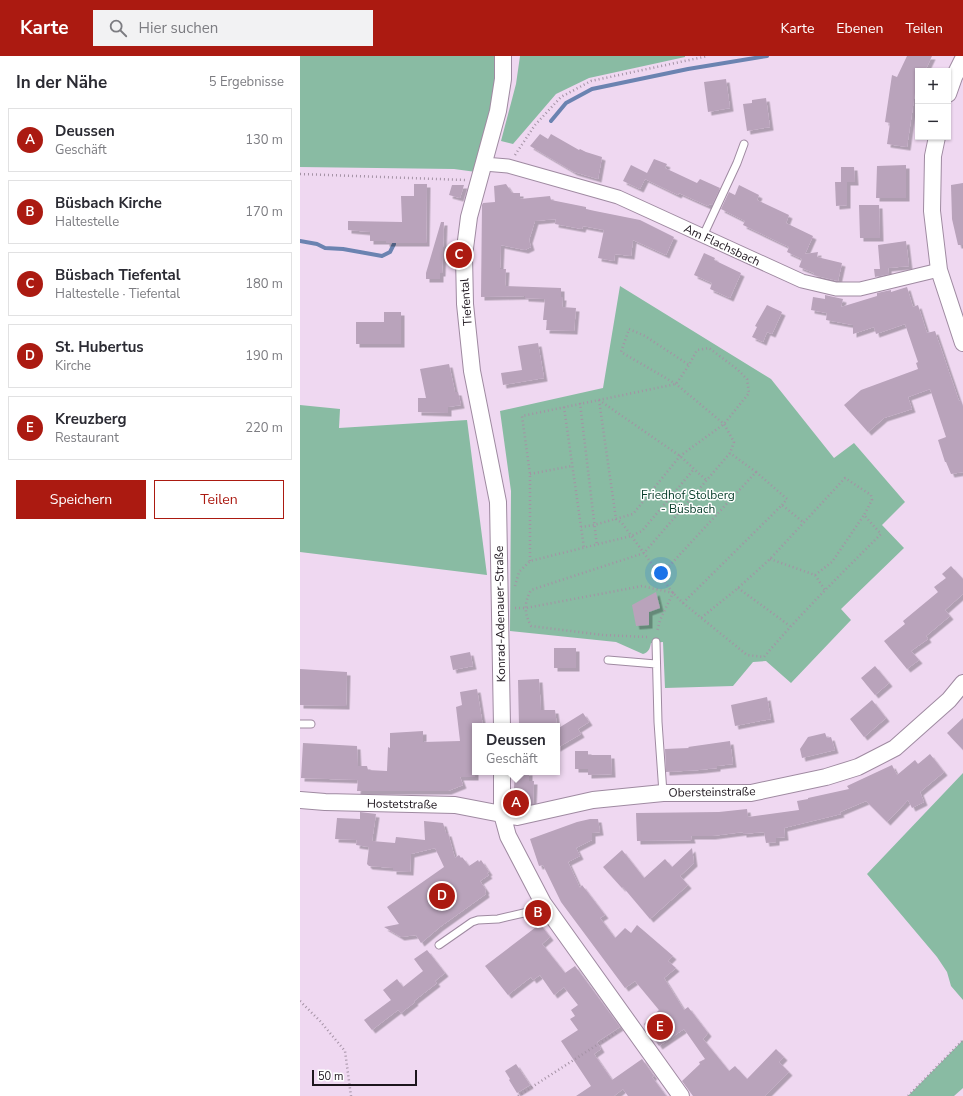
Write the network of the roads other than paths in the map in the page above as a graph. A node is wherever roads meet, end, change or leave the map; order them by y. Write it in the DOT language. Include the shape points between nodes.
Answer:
graph roads {
  1 [pos="503,56"];
  2 [pos="963,59"];
  3 [pos="951,86"];
  4 [pos="936,140"];
  5 [pos="744,144"];
  6 [pos="484,164"];
  7 [pos="703,236"];
  8 [pos="940,270"];
  9 [pos="963,343"];
  10 [pos="498,502"];
  11 [pos="656,640"];
  12 [pos="608,660"];
  13 [pos="656,664"];
  14 [pos="963,683"];
  15 [pos="502,723"];
  16 [pos="300,724"];
  17 [pos="311,724"];
  18 [pos="502,775"];
  19 [pos="663,793"];
  20 [pos="300,800"];
  21 [pos="502,814"];
  22 [pos="543,903"];
  23 [pos="439,946"];
  24 [pos="681,1096"];
  1 -- 6 [label="street, Tiefental" via="503,79 498,111"];
  2 -- 3 [label="street"];
  4 -- 8 [label="street" via="933,156 932,211"];
  5 -- 7 [label="lane"];
  6 -- 7 [label="street, Am Flachsbach" via="508,166 618,197"];
  6 -- 10 [label="street, Tiefental" via="469,217 464,256 465,304 472,371"];
  7 -- 8 [label="street, Am Flachsbach" via="802,281 836,289 860,289"];
  8 -- 9 [label="street"];
  10 -- 15 [label="street, Konrad-Adenauer-Straße"];
  11 -- 13 [label="lane"];
  12 -- 13 [label="lane"];
  13 -- 19 [label="lane"];
  14 -- 19 [label="street, Obersteinstraße" via="950,700 895,748 858,767 826,777 751,793"];
  16 -- 17 [label="lane"];
  18 -- 21 [label="street"];
  19 -- 21 [label="street, Obersteinstraße" via="593,800 517,817"];
  20 -- 21 [label="street, Hostetstraße" via="455,805"];
  21 -- 22 [label="street" via="508,836"];
  22 -- 23 [label="lane" via="528,912 472,922"];
  22 -- 24 [label="street"];
}
